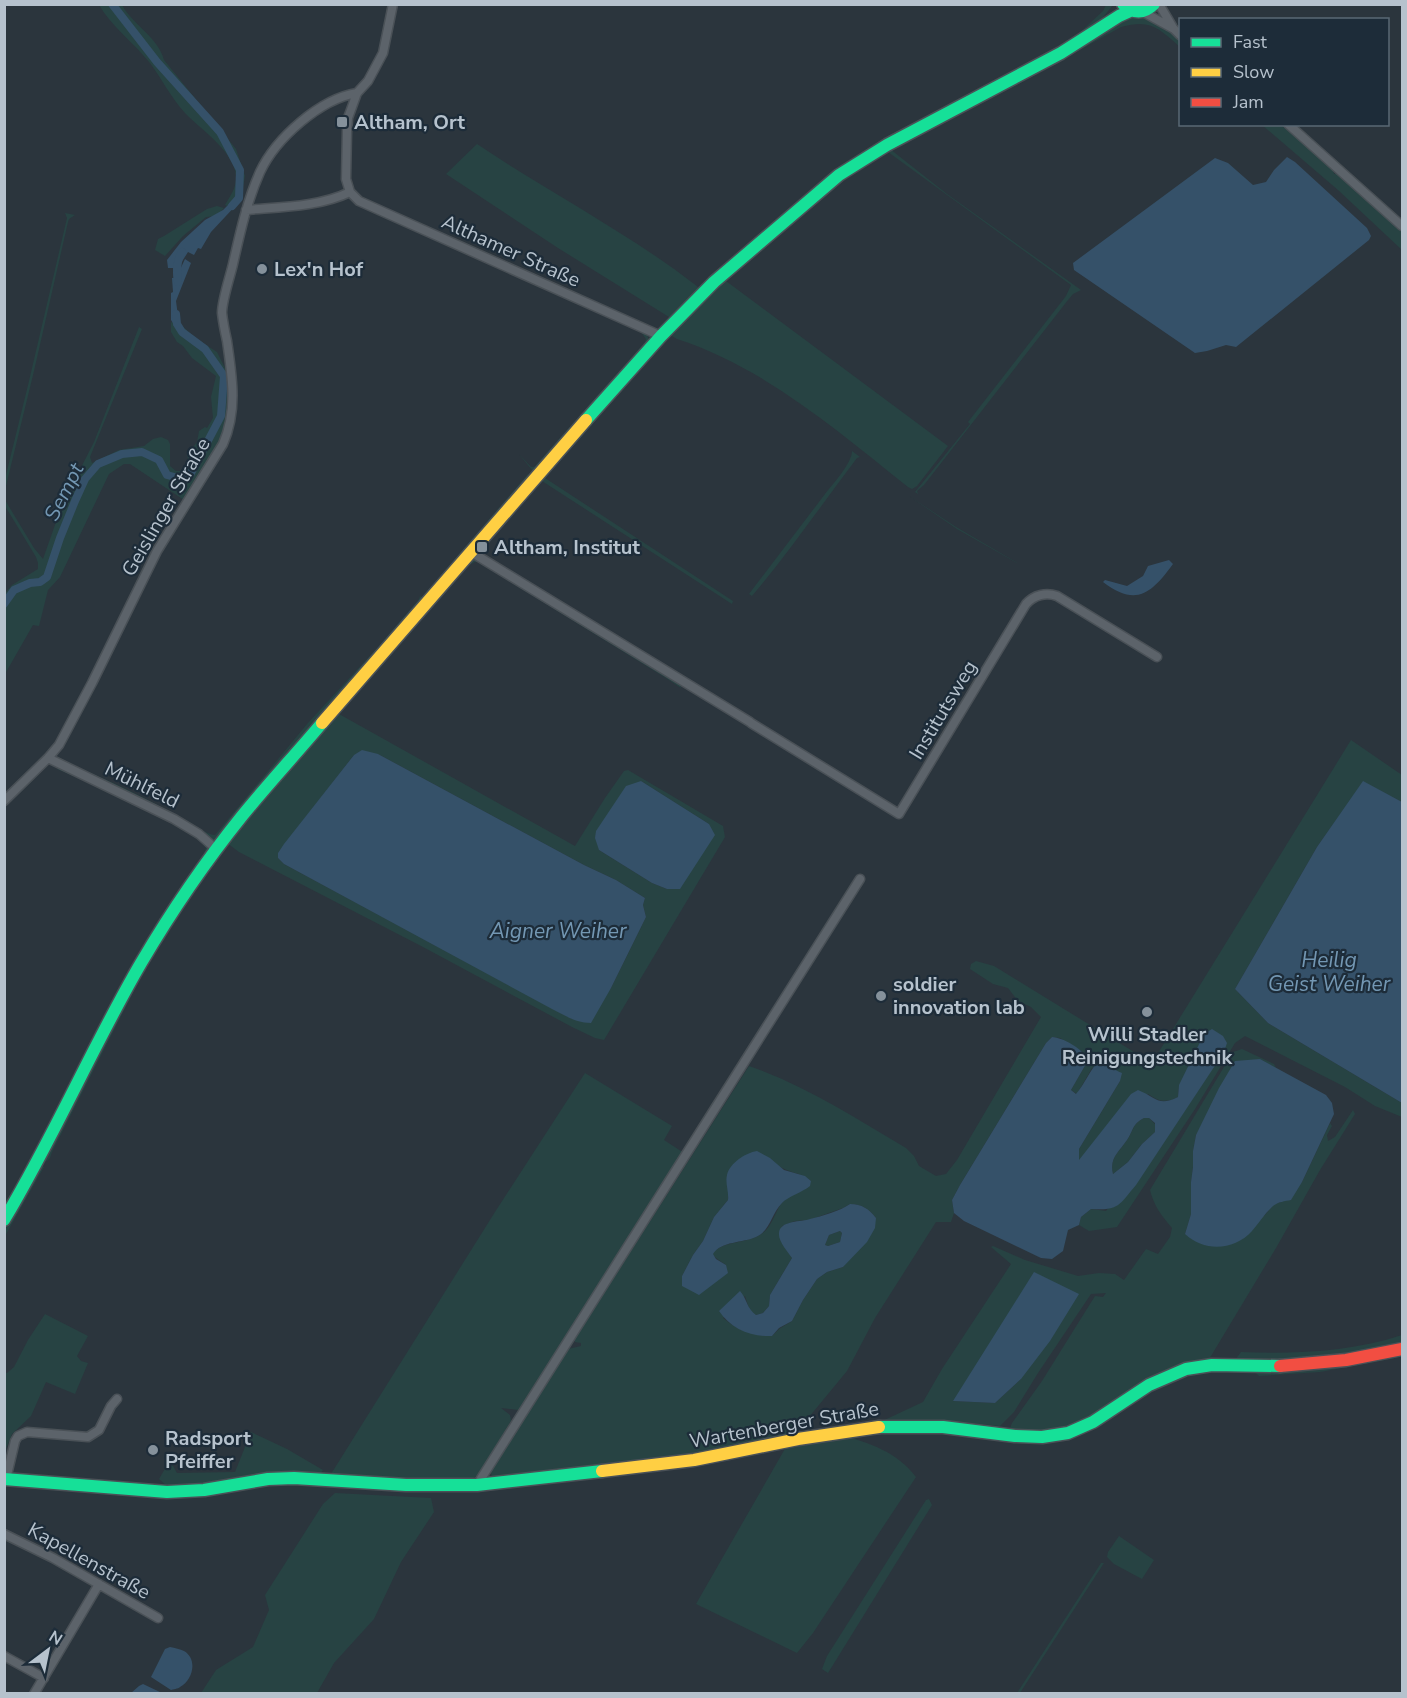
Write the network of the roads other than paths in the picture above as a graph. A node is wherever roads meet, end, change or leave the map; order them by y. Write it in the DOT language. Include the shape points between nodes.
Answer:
graph roads {
  1 [pos="393,4"];
  2 [pos="1117,4"];
  3 [pos="1154,4"];
  4 [pos="1159,4"];
  5 [pos="1132,9"];
  6 [pos="1102,27"];
  7 [pos="1177,32"];
  8 [pos="357,93"];
  9 [pos="1290,126"];
  10 [pos="350,192"];
  11 [pos="246,210"];
  12 [pos="1402,226"];
  13 [pos="661,336"];
  14 [pos="471,552"];
  15 [pos="1157,657"];
  16 [pos="48,758"];
  17 [pos="4,801"];
  18 [pos="216,849"];
  19 [pos="860,879"];
  20 [pos="7,1216"];
  21 [pos="1402,1349"];
  22 [pos="117,1399"];
  23 [pos="5,1479"];
  24 [pos="477,1485"];
  25 [pos="4,1534"];
  26 [pos="99,1584"];
  27 [pos="158,1618"];
  28 [pos="4,1656"];
  29 [pos="44,1678"];
  30 [pos="34,1694"];
  1 -- 8 [label="street" via="383,53"];
  2 -- 6 [label="main road"];
  3 -- 5 [label="main road" via="1150,9"];
  4 -- 7 [label="street"];
  5 -- 6 [label="main road"];
  5 -- 7 [label="street"];
  6 -- 13 [label="main road" via="839,175 728,269"];
  8 -- 10 [label="street" via="346,131 346,179"];
  8 -- 11 [label="street, Geislinger Straße" via="316,110 294,128 261,169"];
  9 -- 12 [label="street"];
  10 -- 11 [label="street" via="294,206"];
  10 -- 13 [label="street, Althamer Straße" via="359,201"];
  11 -- 16 [label="street, Geislinger Straße" via="222,312 233,378 229,430 157,551 68,729"];
  13 -- 14 [label="main road"];
  14 -- 15 [label="street, Institutsweg" via="899,814 1030,599 1057,596"];
  14 -- 18 [label="main road"];
  16 -- 17 [label="street, Geislinger Straße"];
  16 -- 18 [label="street, Mühlfeld" via="174,819"];
  18 -- 20 [label="main road" via="139,967"];
  19 -- 24 [label="street"];
  21 -- 24 [label="main road, Wartenberger Straße" via="1306,1365 1212,1365 1186,1370 1149,1385 1093,1422 1068,1433 1042,1437 944,1427 876,1427 694,1461"];
  22 -- 23 [label="street" via="99,1430 88,1437 21,1433 15,1441"];
  23 -- 24 [label="main road, Wartenberger Straße" via="167,1492 294,1478"];
  25 -- 26 [label="street, Kapellenstraße"];
  26 -- 27 [label="street, Kapellenstraße"];
  26 -- 29 [label="street"];
  28 -- 29 [label="street"];
  29 -- 30 [label="street"];
}
